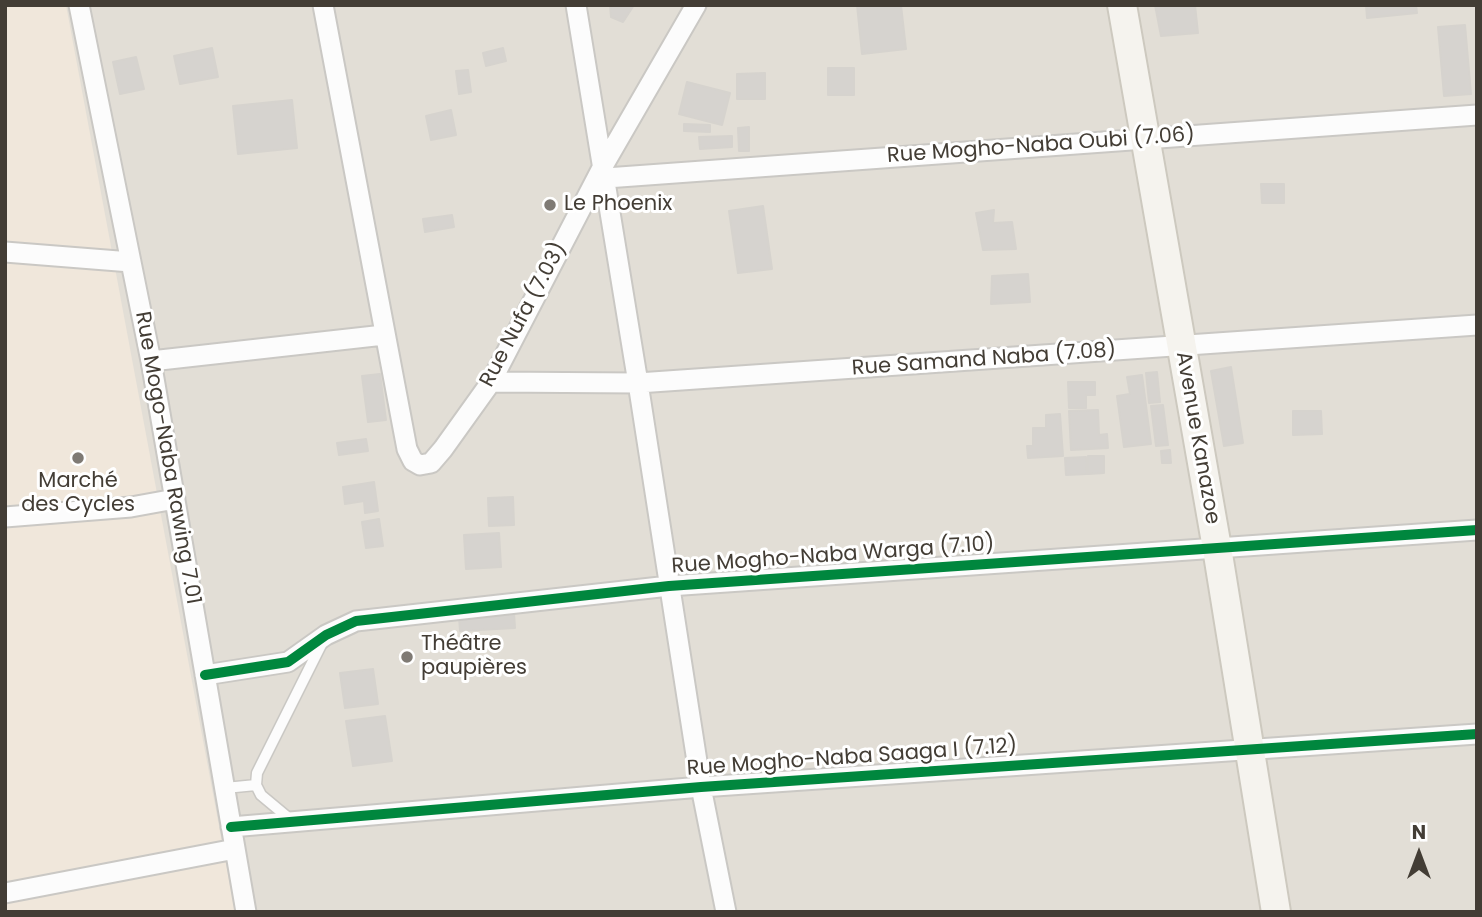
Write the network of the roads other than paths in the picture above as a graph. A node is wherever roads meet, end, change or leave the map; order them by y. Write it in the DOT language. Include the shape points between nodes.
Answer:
graph roads {
  1 [pos="79,5"];
  2 [pos="323,5"];
  3 [pos="576,5"];
  4 [pos="696,5"];
  5 [pos="1122,5"];
  6 [pos="1477,115"];
  7 [pos="1145,138"];
  8 [pos="604,172"];
  9 [pos="5,252"];
  10 [pos="131,262"];
  11 [pos="1477,325"];
  12 [pos="384,335"];
  13 [pos="1181,346"];
  14 [pos="151,361"];
  15 [pos="491,382"];
  16 [pos="638,383"];
  17 [pos="176,499"];
  18 [pos="5,517"];
  19 [pos="1477,530"];
  20 [pos="1217,548"];
  21 [pos="669,586"];
  22 [pos="326,635"];
  23 [pos="205,675"];
  24 [pos="1477,734"];
  25 [pos="1249,751"];
  26 [pos="256,785"];
  27 [pos="701,787"];
  28 [pos="225,788"];
  29 [pos="292,822"];
  30 [pos="231,827"];
  31 [pos="235,849"];
  32 [pos="5,893"];
  33 [pos="246,912"];
  34 [pos="726,912"];
  35 [pos="1276,912"];
  1 -- 10 [label="street, Rue Mogo-Naba Rawing 7.01"];
  2 -- 12 [label="street"];
  3 -- 8 [label="street"];
  4 -- 8 [label="street, Rue Nufa (7.03)"];
  5 -- 7 [label="street, Avenue Kanazoe"];
  6 -- 7 [label="street, Rue Mogho-Naba Oubi (7.06)"];
  7 -- 8 [label="street, Rue Mogho-Naba Oubi (7.06)"];
  7 -- 13 [label="street, Avenue Kanazoe"];
  8 -- 15 [label="street, Rue Nufa (7.03)"];
  8 -- 16 [label="street"];
  9 -- 10 [label="street"];
  10 -- 14 [label="street, Rue Mogo-Naba Rawing 7.01"];
  11 -- 13 [label="street, Rue Samand Naba (7.08)"];
  12 -- 14 [label="street"];
  12 -- 15 [label="street, Rue Nufa (7.03)" via="407,449 420,465 431,463 443,449"];
  13 -- 16 [label="street, Rue Samand Naba (7.08)"];
  13 -- 20 [label="street, Avenue Kanazoe"];
  14 -- 17 [label="street, Rue Mogo-Naba Rawing 7.01"];
  15 -- 16 [label="street, Rue Samand Naba (7.08)"];
  16 -- 21 [label="street"];
  17 -- 18 [label="street"];
  17 -- 23 [label="street, Rue Mogo-Naba Rawing 7.01"];
  19 -- 20 [label="street, Rue Mogho-Naba Warga (7.10)"];
  20 -- 21 [label="street, Rue Mogho-Naba Warga (7.10)"];
  20 -- 25 [label="street, Avenue Kanazoe"];
  21 -- 22 [label="street, Rue Mogho-Naba Warga (7.10)" via="356,621"];
  21 -- 27 [label="street"];
  22 -- 23 [label="street, Rue Mogho-Naba Warga (7.10)" via="288,662"];
  22 -- 26 [label="lane" via="257,774"];
  23 -- 28 [label="street, Rue Mogo-Naba Rawing 7.01"];
  24 -- 25 [label="street, Rue Mogho-Naba Saaga I (7.12)"];
  25 -- 27 [label="street, Rue Mogho-Naba Saaga I (7.12)"];
  25 -- 35 [label="street, Avenue Kanazoe"];
  26 -- 28 [label="lane"];
  26 -- 29 [label="lane"];
  27 -- 29 [label="street, Rue Mogho-Naba Saaga I (7.12)"];
  27 -- 34 [label="street"];
  28 -- 30 [label="street, Rue Mogo-Naba Rawing 7.01"];
  29 -- 30 [label="street, Rue Mogho-Naba Saaga I (7.12)"];
  30 -- 31 [label="street, Rue Mogo-Naba Rawing 7.01"];
  31 -- 32 [label="street"];
  31 -- 33 [label="street, Rue Mogo-Naba Rawing 7.01"];
}
